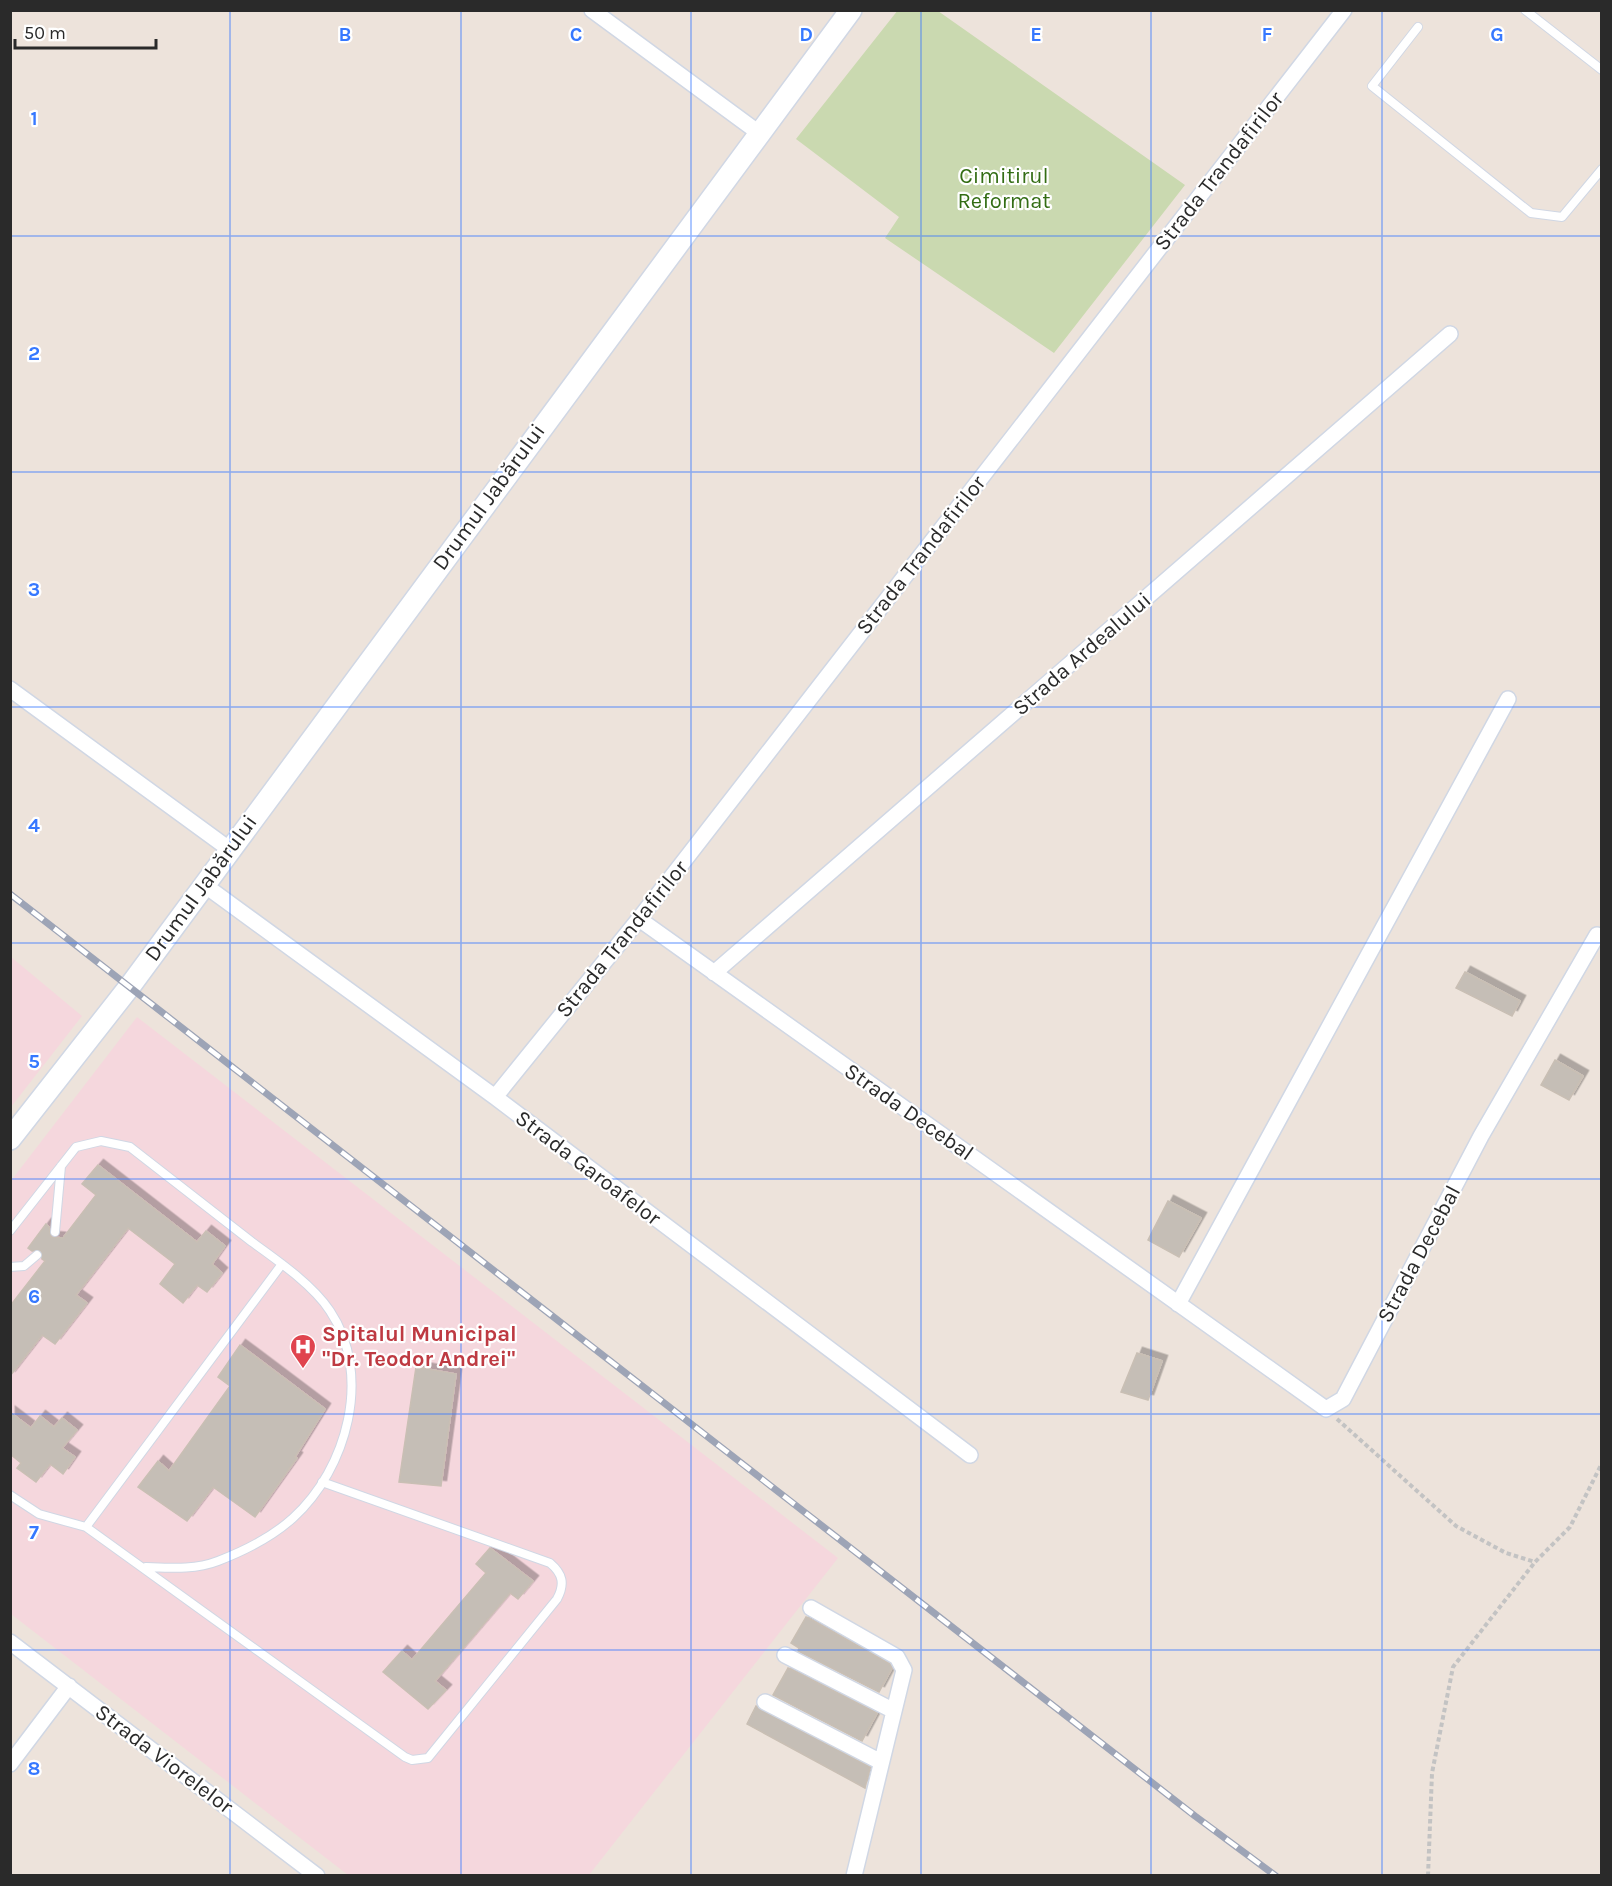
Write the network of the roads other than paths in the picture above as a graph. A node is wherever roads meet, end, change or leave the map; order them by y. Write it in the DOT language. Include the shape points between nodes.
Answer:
graph roads {
  1 [pos="592,10"];
  2 [pos="852,10"];
  3 [pos="1344,10"];
  4 [pos="1525,10"];
  5 [pos="1418,27"];
  6 [pos="1602,70"];
  7 [pos="759,133"];
  8 [pos="1602,169"];
  9 [pos="1450,334"];
  10 [pos="10,689"];
  11 [pos="1508,699"];
  12 [pos="229,849"];
  13 [pos="203,884"];
  14 [pos="639,919"];
  15 [pos="1597,935"];
  16 [pos="714,973"];
  17 [pos="495,1097"];
  18 [pos="10,1139"];
  19 [pos="61,1164"];
  20 [pos="10,1231"];
  21 [pos="55,1232"];
  22 [pos="37,1255"];
  23 [pos="282,1264"];
  24 [pos="10,1267"];
  25 [pos="1178,1304"];
  26 [pos="970,1455"];
  27 [pos="322,1482"];
  28 [pos="10,1495"];
  29 [pos="86,1527"];
  30 [pos="145,1567"];
  31 [pos="812,1608"];
  32 [pos="10,1642"];
  33 [pos="785,1655"];
  34 [pos="69,1686"];
  35 [pos="765,1702"];
  36 [pos="894,1711"];
  37 [pos="881,1762"];
  38 [pos="10,1764"];
  39 [pos="317,1875"];
  40 [pos="854,1875"];
  1 -- 7 [label="street"];
  2 -- 7 [label="main road, Drumul Jabărului"];
  3 -- 14 [label="street, Strada Trandafirilor"];
  4 -- 6 [label="lane"];
  5 -- 8 [label="lane" via="1371,86 1531,213 1562,217"];
  7 -- 12 [label="main road, Drumul Jabărului"];
  9 -- 16 [label="street, Strada Ardealului"];
  10 -- 12 [label="street"];
  11 -- 25 [label="street"];
  12 -- 13 [label="main road, Drumul Jabărului"];
  13 -- 17 [label="street, Strada Garoafelor"];
  13 -- 18 [label="main road, Drumul Jabărului" via="130,986"];
  14 -- 16 [label="street, Strada Decebal"];
  14 -- 17 [label="street, Strada Trandafirilor"];
  15 -- 25 [label="street, Strada Decebal" via="1481,1136 1343,1399 1326,1409"];
  16 -- 25 [label="street, Strada Decebal"];
  17 -- 26 [label="street, Strada Garoafelor"];
  19 -- 20 [label="lane"];
  19 -- 21 [label="lane"];
  19 -- 23 [label="lane" via="76,1147 102,1141 130,1147"];
  22 -- 24 [label="lane" via="24,1266"];
  23 -- 27 [label="lane" via="330,1310 346,1344 351,1372 347,1425"];
  23 -- 29 [label="lane"];
  27 -- 30 [label="lane" via="293,1518 271,1535 217,1562 184,1569"];
  27 -- 30 [label="lane" via="550,1563 562,1580 557,1599 428,1758 405,1757"];
  28 -- 29 [label="lane" via="39,1514"];
  29 -- 30 [label="lane"];
  31 -- 36 [label="street" via="897,1658 904,1670"];
  32 -- 34 [label="street, Strada Viorelelor"];
  33 -- 36 [label="street"];
  34 -- 38 [label="street"];
  34 -- 39 [label="street, Strada Viorelelor"];
  35 -- 37 [label="street"];
  36 -- 37 [label="street"];
  37 -- 40 [label="street"];
}
